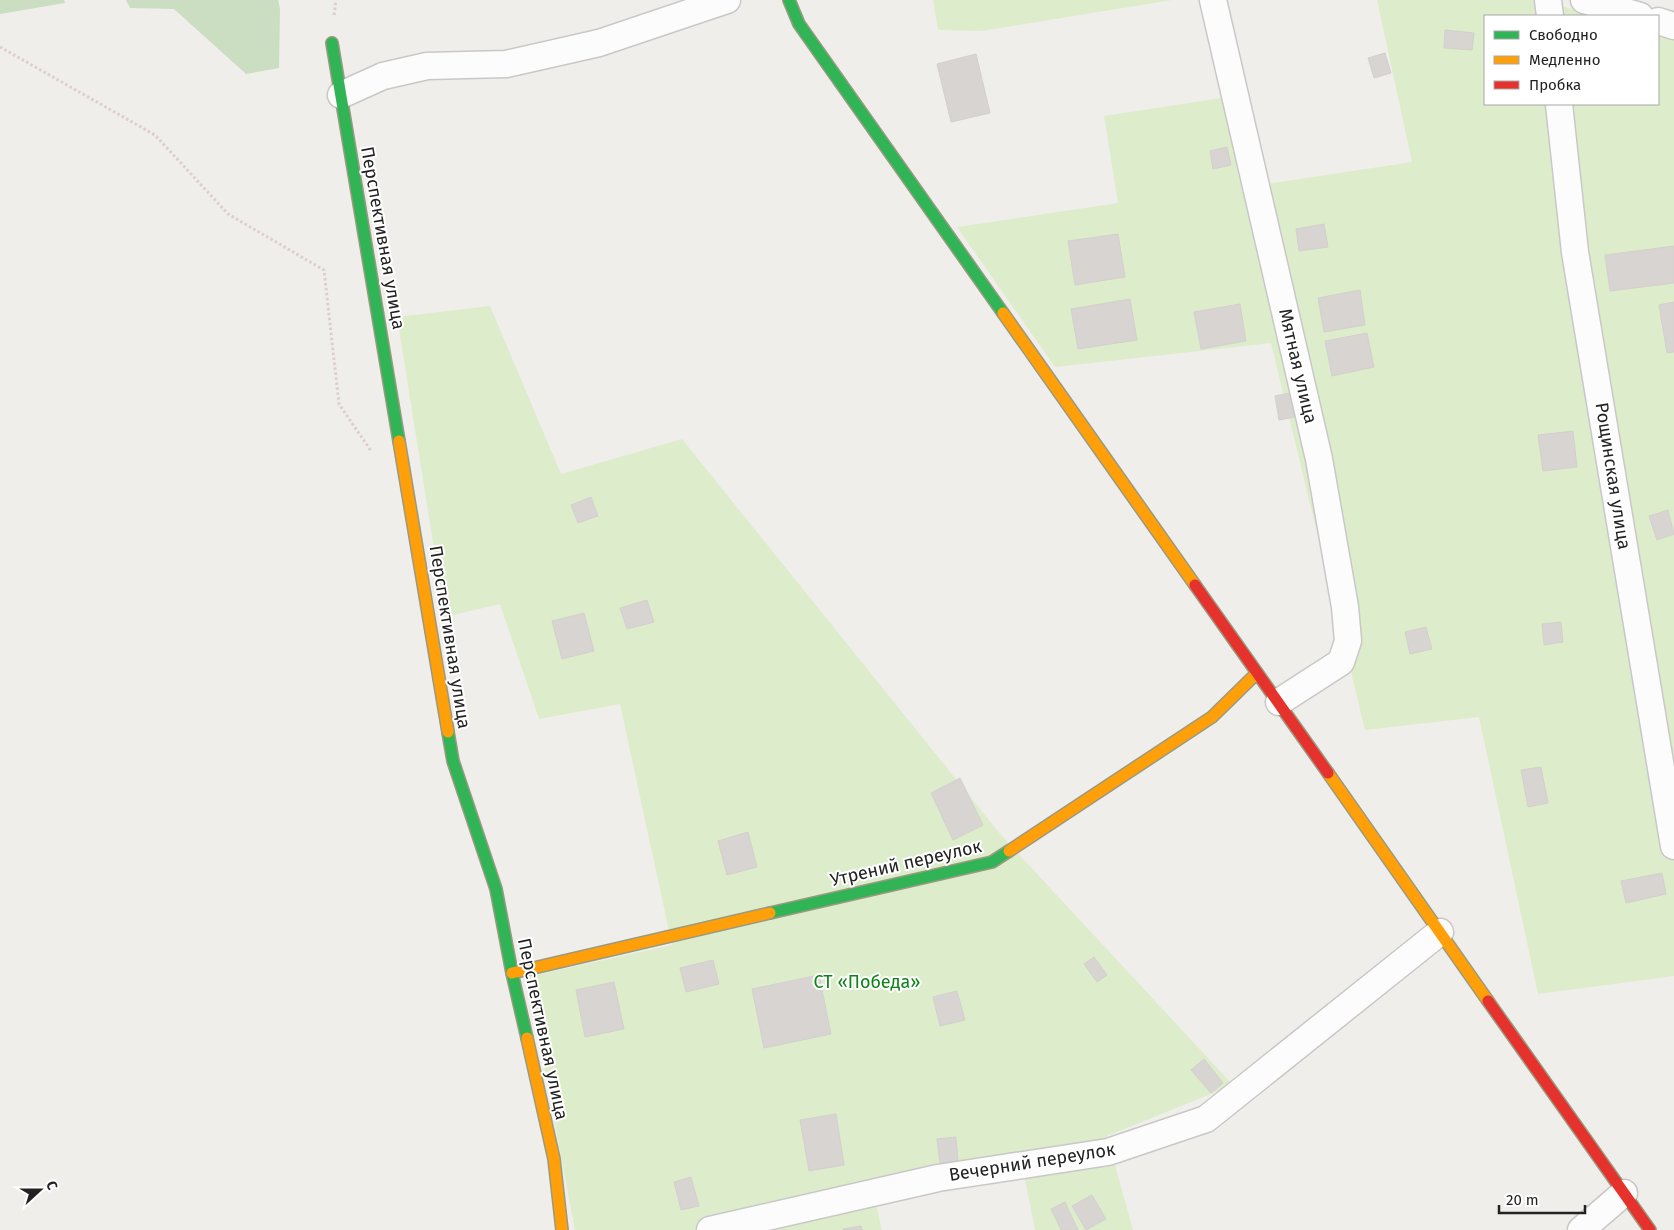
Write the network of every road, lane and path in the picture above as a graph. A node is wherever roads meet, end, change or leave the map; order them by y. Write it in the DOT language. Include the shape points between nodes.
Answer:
graph roads {
  1 [pos="727,0"];
  2 [pos="789,0"];
  3 [pos="1213,0"];
  4 [pos="1548,0"];
  5 [pos="1584,0"];
  6 [pos="1550,15"];
  7 [pos="1636,15"];
  8 [pos="1659,22"];
  9 [pos="1674,26"];
  10 [pos="332,43"];
  11 [pos="0,48"];
  12 [pos="341,95"];
  13 [pos="1559,105"];
  14 [pos="372,453"];
  15 [pos="1257,673"];
  16 [pos="1279,702"];
  17 [pos="1674,846"];
  18 [pos="1440,932"];
  19 [pos="512,972"];
  20 [pos="1624,1193"];
  21 [pos="562,1230"];
  22 [pos="710,1230"];
  23 [pos="1581,1230"];
  24 [pos="1650,1230"];
  1 -- 12 [label="street" via="599,43 506,64 427,66 383,76"];
  2 -- 15 [label="street" via="799,24"];
  3 -- 16 [label="street, Мятная улица" via="1319,459 1348,641 1341,662"];
  4 -- 6 [label="street"];
  5 -- 7 [label="street"];
  8 -- 9 [label="street"];
  10 -- 12 [label="street, Перспективная улица"];
  11 -- 14 [label="path" via="155,135 228,214 324,270 339,404"];
  12 -- 19 [label="street, Перспективная улица" via="452,761 496,890"];
  13 -- 17 [label="street, Рощинская улица" via="1576,252"];
  15 -- 16 [label="street"];
  15 -- 19 [label="street, Утрений переулок" via="1212,717 992,862"];
  16 -- 18 [label="street"];
  18 -- 20 [label="street"];
  18 -- 22 [label="street, Вечерний переулок" via="1206,1119 1108,1152 938,1178"];
  19 -- 21 [label="street, Перспективная улица" via="554,1159"];
  20 -- 23 [label="street"];
  20 -- 24 [label="street"];
}
